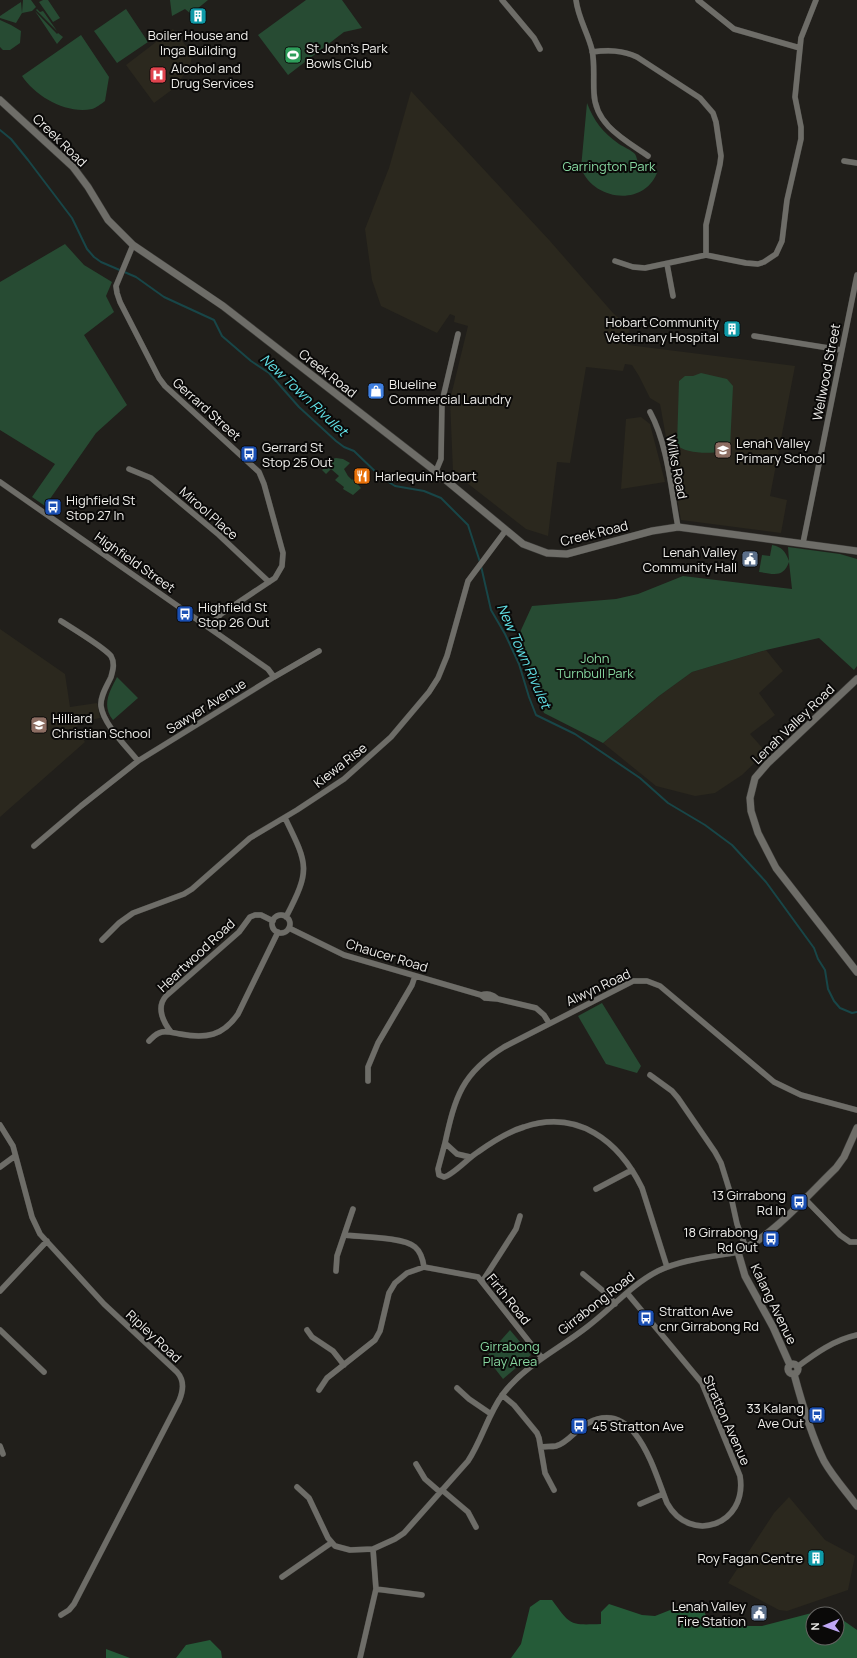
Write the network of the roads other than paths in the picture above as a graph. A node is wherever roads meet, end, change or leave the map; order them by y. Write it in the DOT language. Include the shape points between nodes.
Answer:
graph roads {
  1 [pos="502,0"];
  2 [pos="576,0"];
  3 [pos="698,0"];
  4 [pos="816,0"];
  5 [pos="800,48"];
  6 [pos="540,49"];
  7 [pos="592,52"];
  8 [pos="0,100"];
  9 [pos="648,156"];
  10 [pos="844,161"];
  11 [pos="857,163"];
  12 [pos="133,244"];
  13 [pos="706,255"];
  14 [pos="615,261"];
  15 [pos="667,264"];
  16 [pos="857,275"];
  17 [pos="672,296"];
  18 [pos="458,334"];
  19 [pos="754,336"];
  20 [pos="841,350"];
  21 [pos="650,412"];
  22 [pos="129,469"];
  23 [pos="436,472"];
  24 [pos="0,482"];
  25 [pos="678,527"];
  26 [pos="506,530"];
  27 [pos="803,543"];
  28 [pos="856,551"];
  29 [pos="269,582"];
  30 [pos="61,621"];
  31 [pos="209,627"];
  32 [pos="319,651"];
  33 [pos="274,677"];
  34 [pos="857,679"];
  35 [pos="138,761"];
  36 [pos="285,818"];
  37 [pos="34,846"];
  38 [pos="286,917"];
  39 [pos="273,921"];
  40 [pos="289,928"];
  41 [pos="278,932"];
  42 [pos="102,940"];
  43 [pos="857,972"];
  44 [pos="415,976"];
  45 [pos="549,1023"];
  46 [pos="171,1032"];
  47 [pos="149,1041"];
  48 [pos="650,1075"];
  49 [pos="368,1081"];
  50 [pos="857,1110"];
  51 [pos="0,1126"];
  52 [pos="857,1128"];
  53 [pos="445,1143"];
  54 [pos="15,1156"];
  55 [pos="470,1156"];
  56 [pos="0,1167"];
  57 [pos="632,1170"];
  58 [pos="596,1189"];
  59 [pos="804,1198"];
  60 [pos="353,1208"];
  61 [pos="520,1216"];
  62 [pos="344,1235"];
  63 [pos="47,1241"];
  64 [pos="857,1242"];
  65 [pos="746,1248"];
  66 [pos="738,1252"];
  67 [pos="424,1267"];
  68 [pos="668,1267"];
  69 [pos="336,1271"];
  70 [pos="583,1274"];
  71 [pos="482,1282"];
  72 [pos="0,1291"];
  73 [pos="627,1293"];
  74 [pos="615,1304"];
  75 [pos="0,1330"];
  76 [pos="307,1330"];
  77 [pos="857,1335"];
  78 [pos="542,1358"];
  79 [pos="344,1364"];
  80 [pos="794,1368"];
  81 [pos="44,1372"];
  82 [pos="457,1388"];
  83 [pos="319,1390"];
  84 [pos="502,1395"];
  85 [pos="491,1414"];
  86 [pos="0,1446"];
  87 [pos="541,1446"];
  88 [pos="3,1454"];
  89 [pos="416,1464"];
  90 [pos="297,1486"];
  91 [pos="554,1490"];
  92 [pos="441,1491"];
  93 [pos="663,1494"];
  94 [pos="640,1504"];
  95 [pos="857,1506"];
  96 [pos="476,1527"];
  97 [pos="331,1543"];
  98 [pos="373,1549"];
  99 [pos="282,1577"];
  100 [pos="376,1589"];
  101 [pos="422,1595"];
  102 [pos="61,1615"];
  103 [pos="360,1658"];
  1 -- 6 [label="street"];
  2 -- 7 [label="street"];
  3 -- 5 [label="street" via="734,29"];
  4 -- 5 [label="street" via="803,30"];
  5 -- 13 [label="street" via="795,97 801,140 787,200 780,248 770,259 758,264"];
  7 -- 9 [label="street" via="597,110 614,132"];
  7 -- 13 [label="street" via="614,51 637,57 700,98 713,113 721,156 706,225"];
  8 -- 12 [label="street, Creek Road" via="73,167 88,186 108,220"];
  10 -- 11 [label="street"];
  12 -- 23 [label="street, Creek Road" via="223,306"];
  12 -- 29 [label="street, Gerrard Street" via="117,282 116,290 120,302 165,386 262,477 284,558 281,570"];
  13 -- 15 [label="street"];
  14 -- 15 [label="street" via="639,268"];
  15 -- 17 [label="street"];
  16 -- 20 [label="street, Wellwood Street"];
  18 -- 23 [label="street" via="442,402 441,459"];
  19 -- 20 [label="street"];
  20 -- 27 [label="street, Wellwood Street"];
  21 -- 25 [label="street, Wilks Road" via="658,426"];
  22 -- 29 [label="street, Mirool Place" via="150,478 219,535"];
  23 -- 26 [label="street, Creek Road"];
  24 -- 31 [label="street, Highfield Street"];
  25 -- 26 [label="street, Creek Road" via="652,531 579,552 558,554 547,553 524,544"];
  25 -- 27 [label="street, Creek Road"];
  26 -- 36 [label="street, Kiewa Rise" via="473,572 464,594 447,656 433,686 391,737 354,771"];
  27 -- 28 [label="street, Creek Road"];
  29 -- 31 [label="street, Gerrard Street" via="221,614"];
  30 -- 35 [label="street" via="110,655 114,665 102,696 102,712"];
  31 -- 33 [label="street, Highfield Street" via="268,669"];
  32 -- 33 [label="street, Sawyer Avenue"];
  33 -- 35 [label="street, Sawyer Avenue"];
  34 -- 43 [label="street, Lenah Valley Road" via="768,763 755,778 750,798 758,833 776,868"];
  35 -- 37 [label="street, Sawyer Avenue"];
  36 -- 38 [label="street" via="302,853 304,870 301,886"];
  36 -- 42 [label="street, Kiewa Rise" via="250,838 192,890 133,913"];
  38 -- 39 [label="street" via="280,916"];
  38 -- 40 [label="street" via="290,923"];
  39 -- 41 [label="street" via="273,927"];
  39 -- 46 [label="street, Heartwood Road" via="261,915 250,917 239,932 166,996 162,1001 161,1012"];
  40 -- 41 [label="street" via="284,933"];
  40 -- 44 [label="street, Chaucer Road" via="344,955"];
  41 -- 46 [label="street" via="232,1022 223,1030 203,1037"];
  44 -- 45 [label="street, Chaucer Road" via="481,994 484,998 536,1008"];
  44 -- 49 [label="street" via="412,986 378,1043 368,1067"];
  45 -- 50 [label="street, Alwyn Road" via="627,983 640,980 654,982 774,1082 801,1095"];
  45 -- 53 [label="street, Alwyn Road" via="495,1053 469,1076 458,1096"];
  46 -- 47 [label="street" via="161,1032"];
  48 -- 65 [label="street, Kalang Avenue" via="678,1098 715,1152 727,1181 737,1224"];
  51 -- 54 [label="street, Ripley Road" via="9,1139"];
  52 -- 59 [label="street, Girrabong Road" via="840,1163"];
  53 -- 55 [label="street" via="457,1154"];
  53 -- 55 [label="street, Alwyn Road" via="438,1169 439,1175 449,1175"];
  54 -- 56 [label="street"];
  54 -- 63 [label="street, Ripley Road" via="34,1223"];
  55 -- 57 [label="street" via="502,1136 523,1127 544,1122 566,1123 604,1138"];
  57 -- 58 [label="street"];
  57 -- 68 [label="street" via="642,1188"];
  59 -- 64 [label="street" via="840,1235 850,1242"];
  59 -- 65 [label="street, Girrabong Road" via="769,1233"];
  60 -- 62 [label="street"];
  61 -- 71 [label="street" via="516,1229"];
  62 -- 67 [label="street" via="409,1244 419,1252"];
  62 -- 69 [label="street" via="337,1256"];
  63 -- 72 [label="street"];
  63 -- 102 [label="street, Ripley Road" via="104,1304 177,1372 183,1385 179,1401 74,1604"];
  65 -- 66 [label="street, Girrabong Road"];
  66 -- 68 [label="street, Girrabong Road"];
  66 -- 80 [label="street, Kalang Avenue" via="745,1276"];
  67 -- 71 [label="street, Firth Road" via="472,1275"];
  67 -- 79 [label="street" via="407,1273 395,1283 389,1293 378,1335"];
  68 -- 73 [label="street, Girrabong Road" via="648,1277"];
  70 -- 74 [label="street"];
  71 -- 78 [label="street, Firth Road"];
  73 -- 74 [label="street, Girrabong Road"];
  73 -- 93 [label="street, Stratton Avenue" via="702,1383 740,1476 742,1491 734,1510 724,1520 709,1526 694,1525 682,1520 671,1510"];
  74 -- 78 [label="street, Girrabong Road"];
  75 -- 81 [label="street"];
  76 -- 79 [label="street" via="333,1351"];
  77 -- 80 [label="street" via="826,1346"];
  78 -- 84 [label="street, Girrabong Road"];
  79 -- 83 [label="street" via="327,1378"];
  80 -- 95 [label="street, Kalang Avenue" via="798,1389 824,1460"];
  82 -- 85 [label="street"];
  84 -- 85 [label="street, Girrabong Road"];
  84 -- 87 [label="street" via="533,1427"];
  85 -- 92 [label="street, Girrabong Road" via="472,1456"];
  86 -- 88 [label="street"];
  87 -- 91 [label="street" via="545,1473"];
  87 -- 93 [label="street, Stratton Avenue" via="561,1444 582,1426 596,1419 618,1420 631,1428 641,1440"];
  89 -- 92 [label="street" via="425,1479"];
  90 -- 97 [label="street" via="309,1498"];
  92 -- 96 [label="street" via="468,1512"];
  92 -- 98 [label="street, Girrabong Road" via="404,1533"];
  93 -- 94 [label="street"];
  97 -- 98 [label="street, Girrabong Road" via="350,1550"];
  97 -- 99 [label="street"];
  98 -- 100 [label="street"];
  100 -- 101 [label="street"];
  100 -- 103 [label="street"];
}
